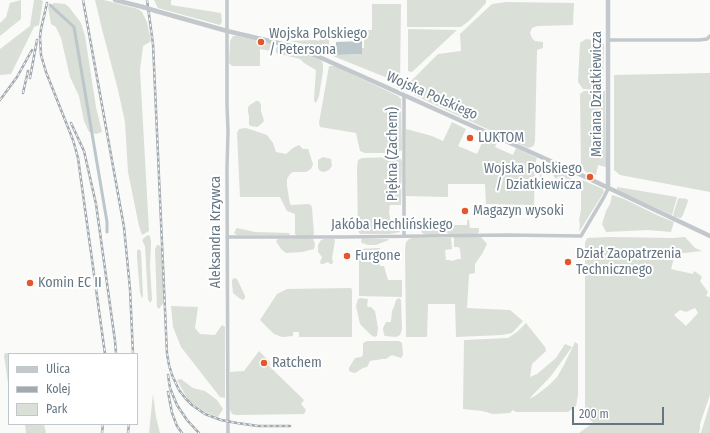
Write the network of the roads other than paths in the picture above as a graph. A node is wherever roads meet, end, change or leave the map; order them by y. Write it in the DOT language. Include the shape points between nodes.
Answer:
graph roads {
  1 [pos="115,0"];
  2 [pos="227,0"];
  3 [pos="608,0"];
  4 [pos="227,31"];
  5 [pos="710,36"];
  6 [pos="608,40"];
  7 [pos="404,96"];
  8 [pos="608,188"];
  9 [pos="227,236"];
  10 [pos="404,236"];
  11 [pos="710,236"];
  12 [pos="228,433"];
  1 -- 4 [label="street, Wojska Polskiego, bridge"];
  2 -- 4 [label="street, Aleksandra Krzywca"];
  3 -- 6 [label="street, Mariana Dziatkiewicza"];
  4 -- 7 [label="street, Wojska Polskiego" via="291,46"];
  4 -- 9 [label="street, Aleksandra Krzywca"];
  5 -- 6 [label="street" via="699,40"];
  6 -- 8 [label="street, Mariana Dziatkiewicza"];
  7 -- 8 [label="street, Wojska Polskiego"];
  7 -- 10 [label="street, Piękna (Zachem)"];
  8 -- 10 [label="street, Jakóba Hechlińskiego" via="582,236"];
  8 -- 11 [label="street, Wojska Polskiego"];
  9 -- 10 [label="street, Jakóba Hechlińskiego"];
  9 -- 12 [label="street, Aleksandra Krzywca"];
}
